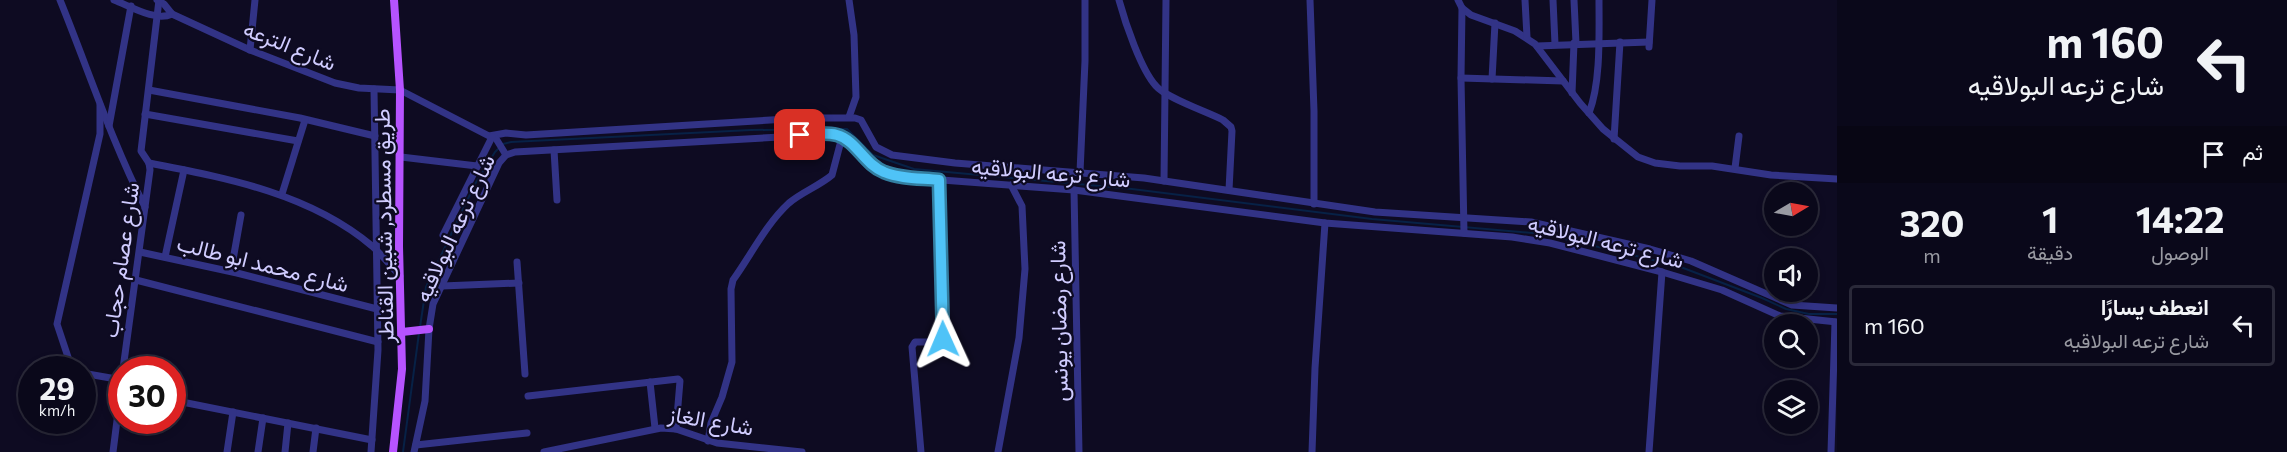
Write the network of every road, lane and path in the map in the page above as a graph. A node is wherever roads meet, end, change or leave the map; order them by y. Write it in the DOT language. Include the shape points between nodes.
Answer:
graph roads {
  1 [pos="60,0"];
  2 [pos="114,0"];
  3 [pos="158,0"];
  4 [pos="255,0"];
  5 [pos="394,0"];
  6 [pos="849,0"];
  7 [pos="1085,0"];
  8 [pos="1119,0"];
  9 [pos="1166,0"];
  10 [pos="1310,0"];
  11 [pos="1458,0"];
  12 [pos="1525,0"];
  13 [pos="1553,0"];
  14 [pos="1574,0"];
  15 [pos="1599,0"];
  16 [pos="1652,0"];
  17 [pos="127,3"];
  18 [pos="1462,8"];
  19 [pos="172,14"];
  20 [pos="157,16"];
  21 [pos="1495,23"];
  22 [pos="1527,38"];
  23 [pos="1620,42"];
  24 [pos="1575,43"];
  25 [pos="1599,43"];
  26 [pos="1555,44"];
  27 [pos="1537,46"];
  28 [pos="250,50"];
  29 [pos="1461,78"];
  30 [pos="1492,79"];
  31 [pos="1563,81"];
  32 [pos="377,89"];
  33 [pos="149,90"];
  34 [pos="396,90"];
  35 [pos="1166,93"];
  36 [pos="1572,93"];
  37 [pos="100,105"];
  38 [pos="1589,113"];
  39 [pos="145,114"];
  40 [pos="849,117"];
  41 [pos="305,120"];
  42 [pos="108,128"];
  43 [pos="375,136"];
  44 [pos="1739,136"];
  45 [pos="843,137"];
  46 [pos="495,138"];
  47 [pos="1614,139"];
  48 [pos="298,141"];
  49 [pos="554,150"];
  50 [pos="505,154"];
  51 [pos="401,157"];
  52 [pos="149,163"];
  53 [pos="477,166"];
  54 [pos="1735,168"];
  55 [pos="184,170"];
  56 [pos="1080,172"];
  57 [pos="1837,179"];
  58 [pos="939,180"];
  59 [pos="1164,181"];
  60 [pos="1011,185"];
  61 [pos="1074,190"];
  62 [pos="1229,190"];
  63 [pos="282,194"];
  64 [pos="557,200"];
  65 [pos="1314,204"];
  66 [pos="145,207"];
  67 [pos="241,215"];
  68 [pos="1463,217"];
  69 [pos="1325,223"];
  70 [pos="1464,233"];
  71 [pos="443,235"];
  72 [pos="377,251"];
  73 [pos="140,252"];
  74 [pos="165,257"];
  75 [pos="517,262"];
  76 [pos="231,271"];
  77 [pos="1662,272"];
  78 [pos="400,276"];
  79 [pos="136,280"];
  80 [pos="519,283"];
  81 [pos="442,286"];
  82 [pos="1837,308"];
  83 [pos="377,309"];
  84 [pos="1836,322"];
  85 [pos="428,329"];
  86 [pos="402,332"];
  87 [pos="378,342"];
  88 [pos="68,356"];
  89 [pos="125,356"];
  90 [pos="525,374"];
  91 [pos="650,382"];
  92 [pos="528,396"];
  93 [pos="186,403"];
  94 [pos="233,412"];
  95 [pos="263,418"];
  96 [pos="288,423"];
  97 [pos="316,428"];
  98 [pos="655,429"];
  99 [pos="676,429"];
  100 [pos="527,433"];
  101 [pos="115,434"];
  102 [pos="372,440"];
  103 [pos="708,441"];
  104 [pos="415,448"];
  105 [pos="113,452"];
  106 [pos="117,452"];
  107 [pos="227,452"];
  108 [pos="258,452"];
  109 [pos="285,452"];
  110 [pos="313,452"];
  111 [pos="371,452"];
  112 [pos="393,452"];
  113 [pos="544,452"];
  114 [pos="802,452"];
  115 [pos="921,452"];
  116 [pos="998,452"];
  117 [pos="1078,452"];
  118 [pos="1312,452"];
  119 [pos="1649,452"];
  120 [pos="1831,452"];
  1 -- 37 [label="street"];
  2 -- 17 [label="street"];
  3 -- 19 [label="street, شارع الترعه"];
  3 -- 20 [label="street, شارع عصام حجاب"];
  4 -- 28 [label="street"];
  5 -- 34 [label="main road, طريق مسطرد, شبين القناطر"];
  6 -- 40 [label="street" via="856,97"];
  7 -- 56 [label="street"];
  8 -- 35 [label="street" via="1148,74 1156,87"];
  9 -- 35 [label="street"];
  10 -- 65 [label="street"];
  11 -- 18 [label="street"];
  12 -- 22 [label="street"];
  13 -- 26 [label="street"];
  14 -- 24 [label="street"];
  15 -- 25 [label="street"];
  16 -- 23 [label="street" via="1649,44"];
  17 -- 20 [label="street"];
  17 -- 42 [label="street"];
  18 -- 21 [label="street"];
  18 -- 29 [label="street"];
  19 -- 20 [label="street"];
  19 -- 28 [label="street, شارع الترعه"];
  20 -- 33 [label="street, شارع عصام حجاب"];
  21 -- 22 [label="street"];
  21 -- 30 [label="street"];
  22 -- 27 [label="street"];
  23 -- 25 [label="street"];
  23 -- 47 [label="street"];
  24 -- 25 [label="street"];
  24 -- 26 [label="street"];
  24 -- 36 [label="street"];
  25 -- 38 [label="street"];
  26 -- 27 [label="street"];
  27 -- 31 [label="street"];
  28 -- 32 [label="street, شارع الترعه" via="335,83"];
  29 -- 30 [label="street"];
  29 -- 68 [label="street"];
  30 -- 31 [label="street"];
  31 -- 36 [label="street"];
  32 -- 34 [label="street, شارع الترعه"];
  32 -- 43 [label="street"];
  33 -- 39 [label="street, شارع عصام حجاب"];
  33 -- 41 [label="street"];
  34 -- 46 [label="street, شارع ترعه البولاقيه"];
  34 -- 51 [label="main road, طريق مسطرد, شبين القناطر"];
  35 -- 59 [label="street"];
  35 -- 62 [label="street" via="1231,127"];
  36 -- 38 [label="street"];
  37 -- 42 [label="street"];
  37 -- 88 [label="street" via="100,134 57,324"];
  38 -- 47 [label="street"];
  39 -- 48 [label="street"];
  39 -- 52 [label="street, شارع عصام حجاب" via="141,151"];
  40 -- 46 [label="street, شارع ترعه البولاقيه" via="506,134"];
  40 -- 56 [label="street, شارع ترعه البولاقيه" via="861,120 876,147 892,155"];
  41 -- 43 [label="street"];
  41 -- 48 [label="street"];
  42 -- 66 [label="street"];
  43 -- 72 [label="street"];
  44 -- 54 [label="street"];
  45 -- 49 [label="street, شارع ترعه البولاقيه" via="822,134"];
  45 -- 58 [label="street, شارع ترعه البولاقيه" via="882,172"];
  45 -- 103 [label="street" via="832,175 787,205 733,280 732,362"];
  46 -- 50 [label="street"];
  46 -- 53 [label="street"];
  47 -- 54 [label="street" via="1638,157 1655,163"];
  48 -- 63 [label="street"];
  49 -- 50 [label="street, شارع ترعه البولاقيه"];
  49 -- 64 [label="street"];
  50 -- 81 [label="street, شارع ترعه البولاقيه"];
  51 -- 53 [label="street"];
  51 -- 78 [label="main road, طريق مسطرد, شبين القناطر"];
  52 -- 55 [label="street"];
  52 -- 66 [label="street, شارع عصام حجاب"];
  53 -- 71 [label="street"];
  54 -- 57 [label="street" via="1771,175"];
  55 -- 63 [label="street"];
  55 -- 74 [label="street"];
  56 -- 59 [label="street, شارع ترعه البولاقيه"];
  58 -- 60 [label="street, شارع ترعه البولاقيه"];
  58 -- 115 [label="street" via="943,339 915,342 912,347"];
  59 -- 62 [label="street, شارع ترعه البولاقيه"];
  60 -- 61 [label="street, شارع ترعه البولاقيه"];
  60 -- 116 [label="street" via="1022,206 1025,269 1019,338"];
  61 -- 69 [label="street, شارع ترعه البولاقيه"];
  61 -- 117 [label="street, شارع رمضان يونس"];
  62 -- 65 [label="street, شارع ترعه البولاقيه"];
  63 -- 72 [label="street" via="338,223"];
  65 -- 68 [label="street, شارع ترعه البولاقيه"];
  66 -- 73 [label="street, شارع عصام حجاب"];
  67 -- 76 [label="street"];
  68 -- 70 [label="street"];
  68 -- 82 [label="street, شارع ترعه البولاقيه" via="1531,222 1650,249 1703,265 1792,305"];
  69 -- 70 [label="street, شارع ترعه البولاقيه"];
  69 -- 118 [label="street"];
  70 -- 77 [label="street, شارع ترعه البولاقيه" via="1550,243"];
  72 -- 78 [label="street"];
  72 -- 83 [label="street"];
  73 -- 74 [label="street, شارع محمد ابو طالب"];
  73 -- 79 [label="street, شارع عصام حجاب"];
  74 -- 76 [label="street, شارع محمد ابو طالب"];
  75 -- 80 [label="street"];
  76 -- 83 [label="street, شارع محمد ابو طالب"];
  77 -- 84 [label="street, شارع ترعه البولاقيه" via="1722,290 1780,316"];
  77 -- 119 [label="street"];
  78 -- 86 [label="main road, طريق مسطرد, شبين القناطر"];
  79 -- 87 [label="street"];
  79 -- 89 [label="street, شارع عصام حجاب"];
  80 -- 81 [label="street"];
  80 -- 90 [label="street"];
  81 -- 85 [label="street, شارع ترعه البولاقيه"];
  83 -- 87 [label="street"];
  84 -- 120 [label="street"];
  85 -- 86 [label="main road"];
  85 -- 104 [label="street, شارع ترعه البولاقيه" via="427,387"];
  86 -- 112 [label="main road, طريق مسطرد, شبين القناطر"];
  87 -- 102 [label="street"];
  91 -- 92 [label="street"];
  91 -- 98 [label="street"];
  91 -- 99 [label="street" via="680,381"];
  93 -- 94 [label="street"];
  94 -- 95 [label="street"];
  94 -- 107 [label="street"];
  95 -- 96 [label="street"];
  95 -- 108 [label="street"];
  96 -- 97 [label="street"];
  96 -- 109 [label="street"];
  97 -- 102 [label="street"];
  97 -- 110 [label="street"];
  98 -- 99 [label="street, شارع الغاز"];
  98 -- 113 [label="street, شارع الغاز"];
  99 -- 103 [label="street, شارع الغاز"];
  100 -- 104 [label="street"];
  101 -- 105 [label="street"];
  102 -- 111 [label="street"];
  103 -- 114 [label="street, شارع الغاز"];
  105 -- 106 [label="street"];
}
